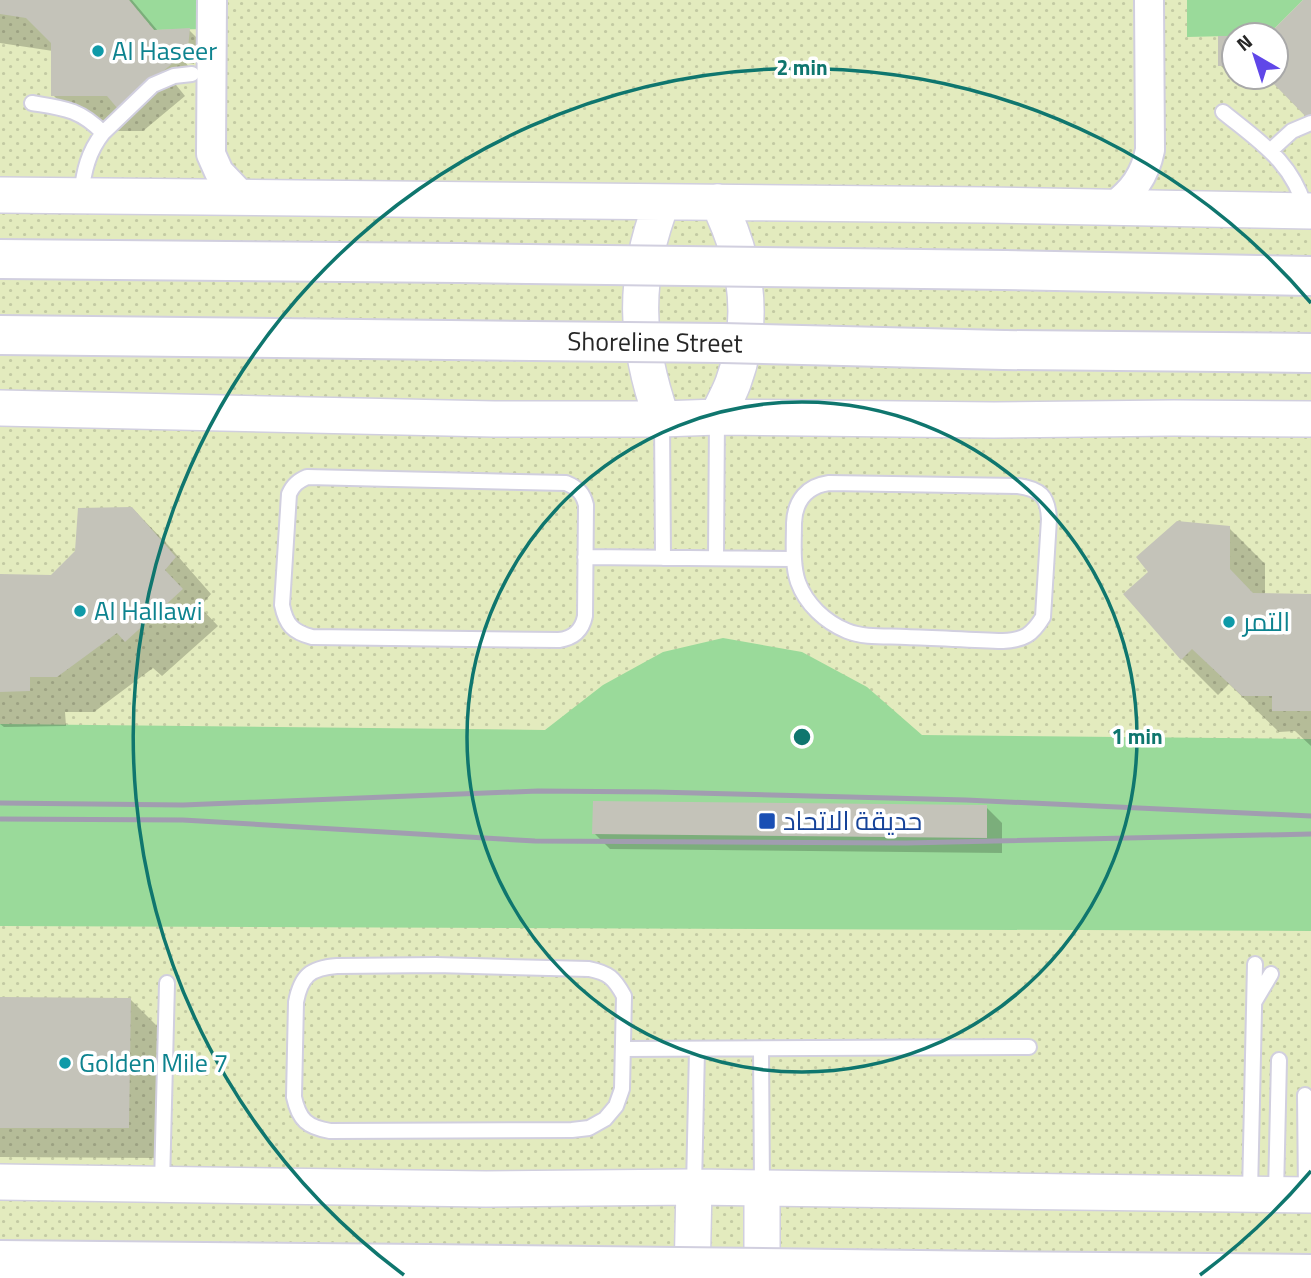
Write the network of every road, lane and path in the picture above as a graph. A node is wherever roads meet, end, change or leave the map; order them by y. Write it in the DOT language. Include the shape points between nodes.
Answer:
graph roads {
  1 [pos="212,0"];
  2 [pos="1149,0"];
  3 [pos="192,75"];
  4 [pos="32,103"];
  5 [pos="1223,112"];
  6 [pos="1311,123"];
  7 [pos="103,133"];
  8 [pos="1270,151"];
  9 [pos="0,195"];
  10 [pos="81,196"];
  11 [pos="243,197"];
  12 [pos="662,202"];
  13 [pos="718,202"];
  14 [pos="1112,207"];
  15 [pos="1308,211"];
  16 [pos="0,259"];
  17 [pos="1311,276"];
  18 [pos="0,335"];
  19 [pos="1311,353"];
  20 [pos="0,408"];
  21 [pos="717,417"];
  22 [pos="662,419"];
  23 [pos="1311,419"];
  24 [pos="585,557"];
  25 [pos="663,558"];
  26 [pos="716,558"];
  27 [pos="794,559"];
  28 [pos="1255,964"];
  29 [pos="1271,974"];
  30 [pos="167,983"];
  31 [pos="1254,1002"];
  32 [pos="1029,1047"];
  33 [pos="623,1049"];
  34 [pos="697,1049"];
  35 [pos="761,1049"];
  36 [pos="1279,1060"];
  37 [pos="1305,1095"];
  38 [pos="0,1182"];
  39 [pos="162,1184"];
  40 [pos="694,1187"];
  41 [pos="762,1188"];
  42 [pos="1286,1195"];
  43 [pos="0,1260"];
  44 [pos="1311,1274"];
  45 [pos="692,1278"];
  46 [pos="762,1278"];
  1 -- 11 [label="street" via="211,154 219,172"];
  2 -- 14 [label="street" via="1150,150 1138,183"];
  3 -- 7 [label="lane" via="174,76 153,85"];
  4 -- 7 [label="lane" via="77,113"];
  5 -- 8 [label="lane"];
  6 -- 8 [label="lane" via="1292,131"];
  7 -- 10 [label="lane" via="86,162"];
  8 -- 15 [label="lane" via="1293,178"];
  9 -- 10 [label="street"];
  10 -- 11 [label="street"];
  11 -- 12 [label="street"];
  12 -- 13 [label="street"];
  12 -- 22 [label="street" via="641,295 644,358"];
  13 -- 14 [label="street"];
  13 -- 21 [label="street" via="743,272 747,310 733,384"];
  14 -- 15 [label="street"];
  16 -- 17 [label="main road, bridge"];
  18 -- 19 [label="main road, Shoreline Street, bridge"];
  20 -- 22 [label="street"];
  21 -- 22 [label="street"];
  21 -- 23 [label="street"];
  21 -- 26 [label="lane"];
  22 -- 25 [label="lane"];
  24 -- 24 [label="lane" via="584,497 566,484 307,477 289,494 284,617 300,634 312,637 566,639 584,624"];
  24 -- 25 [label="lane"];
  25 -- 26 [label="lane"];
  26 -- 27 [label="lane"];
  27 -- 27 [label="lane" via="810,603 827,621 849,632 1016,640 1028,635 1043,617 1049,506 1042,495 1018,486 819,484 797,505"];
  28 -- 31 [label="lane"];
  29 -- 31 [label="lane"];
  30 -- 39 [label="lane"];
  31 -- 42 [label="lane"];
  32 -- 35 [label="lane"];
  33 -- 33 [label="lane" via="624,996 617,982 604,972 436,965 321,967 299,987 294,1097 304,1121 330,1131 589,1128 616,1106 622,1090"];
  33 -- 34 [label="lane"];
  34 -- 35 [label="lane"];
  34 -- 40 [label="lane"];
  35 -- 41 [label="lane"];
  36 -- 42 [label="lane"];
  37 -- 42 [label="lane"];
  38 -- 39 [label="street"];
  39 -- 40 [label="street"];
  40 -- 41 [label="street"];
  40 -- 45 [label="street"];
  41 -- 42 [label="street"];
  41 -- 46 [label="street"];
  43 -- 44 [label="main road, bridge"];
}
